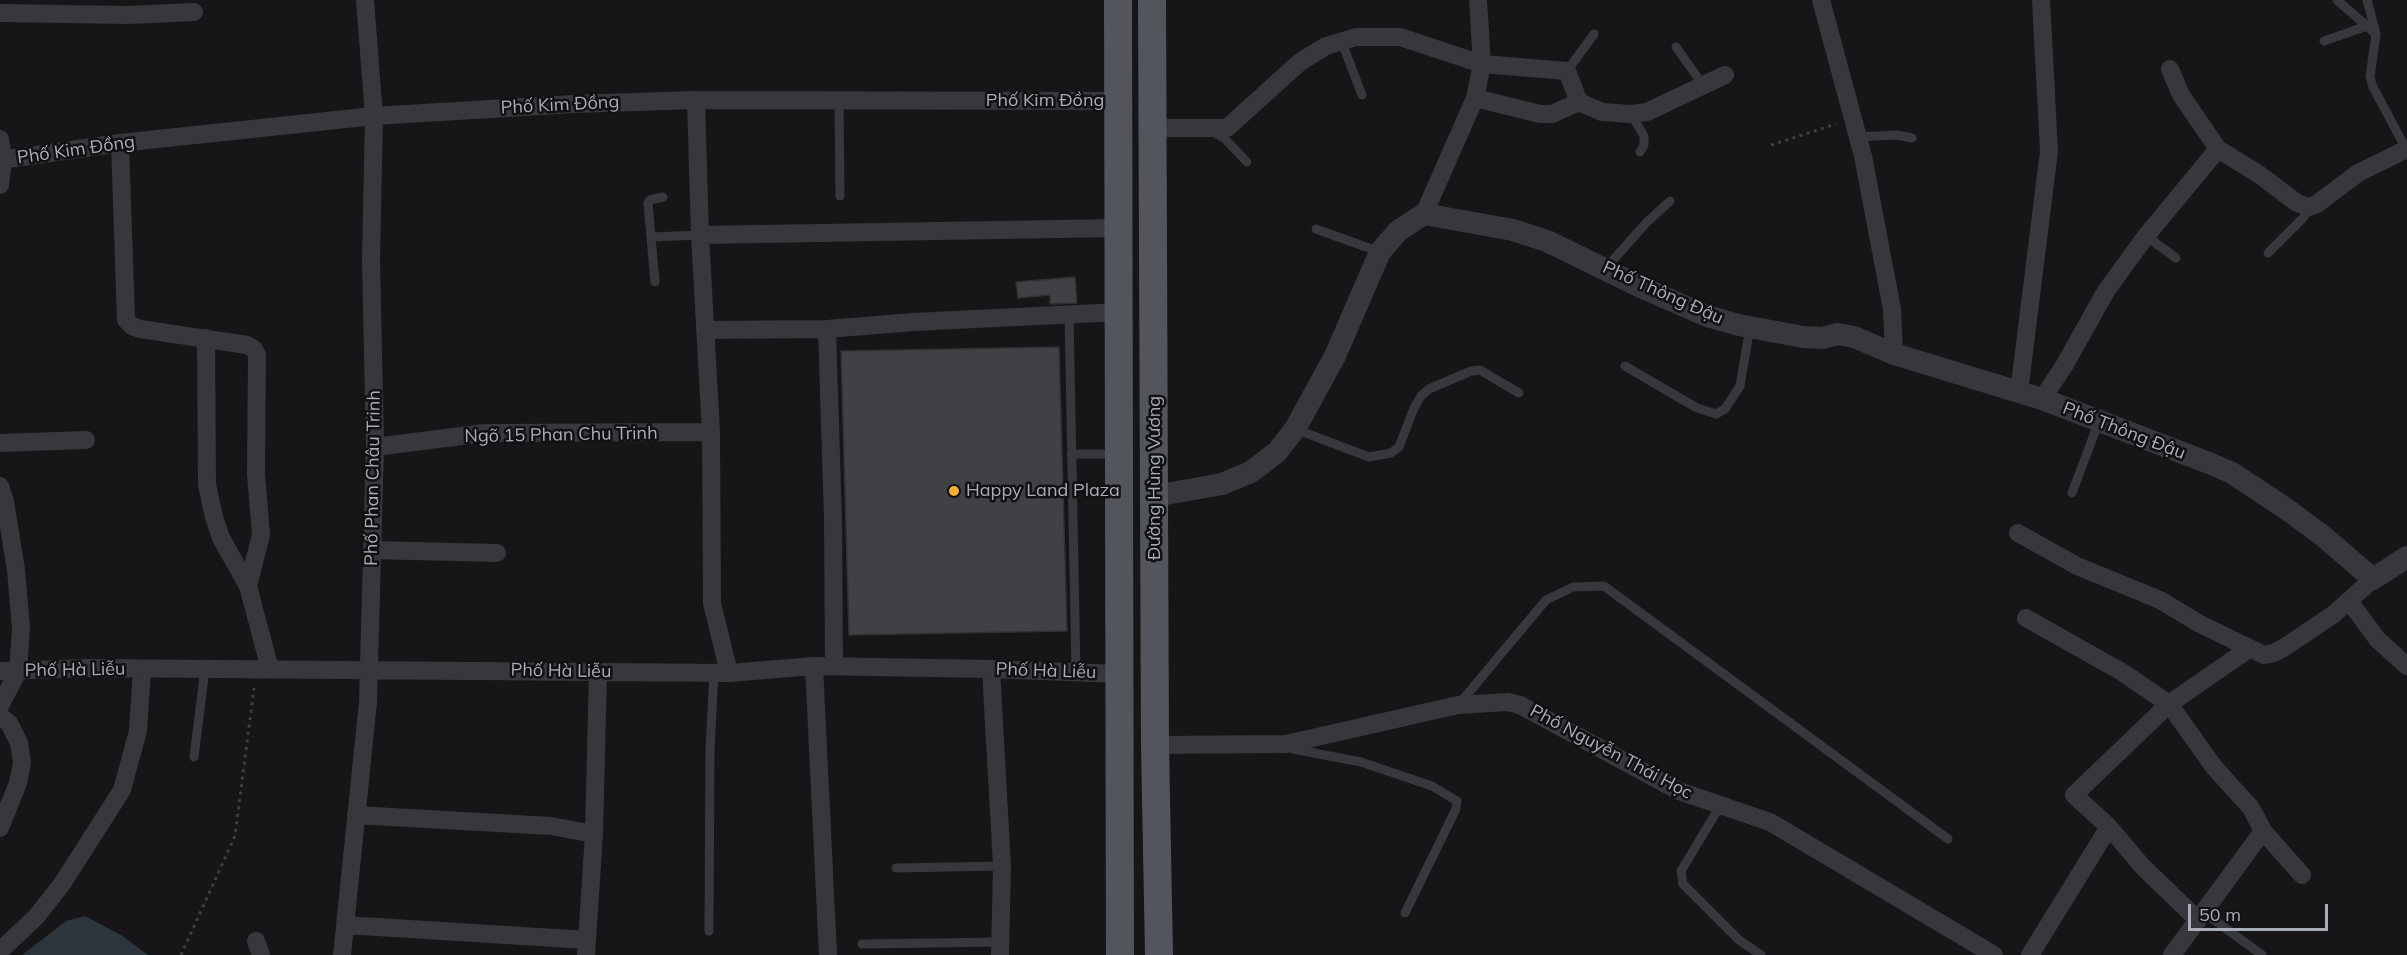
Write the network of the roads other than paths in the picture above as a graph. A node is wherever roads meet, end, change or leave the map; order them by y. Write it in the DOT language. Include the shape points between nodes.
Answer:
graph roads {
  1 [pos="365,0"];
  2 [pos="1118,0"];
  3 [pos="1152,0"];
  4 [pos="1478,0"];
  5 [pos="1821,0"];
  6 [pos="2041,0"];
  7 [pos="2337,0"];
  8 [pos="2367,0"];
  9 [pos="194,12"];
  10 [pos="0,13"];
  11 [pos="2367,26"];
  12 [pos="2376,33"];
  13 [pos="1594,34"];
  14 [pos="1341,40"];
  15 [pos="2324,41"];
  16 [pos="1676,47"];
  17 [pos="1482,64"];
  18 [pos="2170,69"];
  19 [pos="1567,71"];
  20 [pos="1725,75"];
  21 [pos="1703,85"];
  22 [pos="1362,95"];
  23 [pos="1475,98"];
  24 [pos="696,100"];
  25 [pos="839,100"];
  26 [pos="1119,101"];
  27 [pos="1579,102"];
  28 [pos="1631,114"];
  29 [pos="374,116"];
  30 [pos="1203,127"];
  31 [pos="1153,128"];
  32 [pos="1858,137"];
  33 [pos="1912,138"];
  34 [pos="0,139"];
  35 [pos="120,143"];
  36 [pos="2218,149"];
  37 [pos="2407,149"];
  38 [pos="1640,152"];
  39 [pos="2,160"];
  40 [pos="1247,162"];
  41 [pos="0,185"];
  42 [pos="840,196"];
  43 [pos="663,198"];
  44 [pos="1670,201"];
  45 [pos="2309,207"];
  46 [pos="1424,214"];
  47 [pos="1119,228"];
  48 [pos="1316,230"];
  49 [pos="700,235"];
  50 [pos="2146,236"];
  51 [pos="651,237"];
  52 [pos="1380,252"];
  53 [pos="2268,253"];
  54 [pos="2176,258"];
  55 [pos="1606,268"];
  56 [pos="655,282"];
  57 [pos="1119,312"];
  58 [pos="1069,314"];
  59 [pos="1750,327"];
  60 [pos="827,329"];
  61 [pos="705,330"];
  62 [pos="206,338"];
  63 [pos="1894,354"];
  64 [pos="1625,366"];
  65 [pos="2019,392"];
  66 [pos="1519,393"];
  67 [pos="2042,399"];
  68 [pos="2099,421"];
  69 [pos="1295,429"];
  70 [pos="711,432"];
  71 [pos="86,440"];
  72 [pos="0,443"];
  73 [pos="375,447"];
  74 [pos="1071,454"];
  75 [pos="1118,454"];
  76 [pos="0,486"];
  77 [pos="2072,493"];
  78 [pos="1155,496"];
  79 [pos="2018,532"];
  80 [pos="372,550"];
  81 [pos="497,553"];
  82 [pos="2407,557"];
  83 [pos="2373,579"];
  84 [pos="248,586"];
  85 [pos="2349,601"];
  86 [pos="2026,618"];
  87 [pos="2250,648"];
  88 [pos="814,666"];
  89 [pos="834,666"];
  90 [pos="2407,666"];
  91 [pos="142,669"];
  92 [pos="205,669"];
  93 [pos="263,669"];
  94 [pos="369,669"];
  95 [pos="991,669"];
  96 [pos="7,670"];
  97 [pos="598,672"];
  98 [pos="1076,672"];
  99 [pos="721,673"];
  100 [pos="1119,674"];
  101 [pos="2169,704"];
  102 [pos="1458,705"];
  103 [pos="0,706"];
  104 [pos="0,716"];
  105 [pos="1286,744"];
  106 [pos="1155,745"];
  107 [pos="194,757"];
  108 [pos="1720,806"];
  109 [pos="356,815"];
  110 [pos="2109,827"];
  111 [pos="0,828"];
  112 [pos="2263,831"];
  113 [pos="594,834"];
  114 [pos="1948,838"];
  115 [pos="1002,866"];
  116 [pos="896,868"];
  117 [pos="1119,868"];
  118 [pos="1158,869"];
  119 [pos="2302,875"];
  120 [pos="1405,913"];
  121 [pos="2200,915"];
  122 [pos="345,925"];
  123 [pos="709,931"];
  124 [pos="862,944"];
  125 [pos="587,948"];
  126 [pos="1000,949"];
  127 [pos="0,951"];
  128 [pos="342,955"];
  129 [pos="828,955"];
  130 [pos="1120,955"];
  131 [pos="1159,955"];
  132 [pos="1761,955"];
  133 [pos="1994,955"];
  134 [pos="2030,955"];
  135 [pos="2172,955"];
  136 [pos="2262,955"];
  1 -- 29 [label="street, Phố Phan Châu Trinh"];
  2 -- 26 [label="main road, Đường Hùng Vương"];
  3 -- 31 [label="main road, Đường Hùng Vương"];
  4 -- 17 [label="street"];
  5 -- 32 [label="street"];
  6 -- 65 [label="street" via="2049,151"];
  7 -- 11 [label="lane"];
  8 -- 12 [label="lane"];
  9 -- 10 [label="street"];
  11 -- 12 [label="lane"];
  11 -- 15 [label="lane"];
  12 -- 37 [label="lane" via="2370,77"];
  13 -- 19 [label="lane"];
  14 -- 17 [label="street" via="1400,38"];
  14 -- 22 [label="lane"];
  14 -- 30 [label="street" via="1300,62 1227,128"];
  16 -- 21 [label="lane"];
  17 -- 19 [label="street"];
  17 -- 23 [label="street"];
  18 -- 36 [label="street" via="2181,95"];
  19 -- 27 [label="street"];
  20 -- 21 [label="street"];
  21 -- 28 [label="street" via="1647,112"];
  23 -- 27 [label="street" via="1540,114 1552,114"];
  23 -- 46 [label="street"];
  24 -- 25 [label="street, Phố Kim Đồng"];
  24 -- 29 [label="street, Phố Kim Đồng"];
  24 -- 49 [label="street"];
  25 -- 26 [label="street, Phố Kim Đồng"];
  25 -- 42 [label="lane"];
  26 -- 47 [label="main road, Đường Hùng Vương"];
  27 -- 28 [label="street" via="1602,112"];
  28 -- 38 [label="lane" via="1644,135"];
  29 -- 35 [label="street, Phố Kim Đồng"];
  29 -- 73 [label="street, Phố Phan Châu Trinh" via="371,259"];
  30 -- 31 [label="street"];
  30 -- 40 [label="lane" via="1224,138"];
  31 -- 78 [label="main road, Đường Hùng Vương"];
  32 -- 33 [label="lane"];
  32 -- 63 [label="street" via="1892,309"];
  34 -- 39 [label="street"];
  35 -- 39 [label="street, Phố Kim Đồng"];
  35 -- 62 [label="street" via="126,320 140,329"];
  36 -- 45 [label="street" via="2297,203"];
  36 -- 50 [label="street"];
  37 -- 45 [label="street" via="2358,173"];
  39 -- 41 [label="street"];
  43 -- 51 [label="lane" via="648,203"];
  44 -- 55 [label="lane"];
  45 -- 53 [label="lane"];
  46 -- 52 [label="street" via="1398,231"];
  46 -- 55 [label="street, Phố Thông Đậu" via="1530,235"];
  47 -- 49 [label="street"];
  47 -- 57 [label="main road, Đường Hùng Vương"];
  48 -- 52 [label="lane"];
  49 -- 51 [label="lane"];
  49 -- 61 [label="street"];
  50 -- 54 [label="lane"];
  50 -- 67 [label="street" via="2106,291"];
  51 -- 56 [label="lane"];
  52 -- 69 [label="street" via="1335,356"];
  55 -- 59 [label="street, Phố Thông Đậu" via="1707,316"];
  57 -- 58 [label="street"];
  57 -- 75 [label="main road, Đường Hùng Vương"];
  58 -- 60 [label="street"];
  58 -- 74 [label="lane"];
  59 -- 63 [label="street, Phố Thông Đậu" via="1803,338 1838,334"];
  59 -- 64 [label="lane" via="1740,386 1725,409 1716,414 1697,408"];
  60 -- 61 [label="street"];
  60 -- 89 [label="street"];
  61 -- 70 [label="street"];
  62 -- 84 [label="street" via="207,485 221,538"];
  62 -- 84 [label="street" via="247,345 257,355 256,474 261,535"];
  63 -- 65 [label="street, Phố Thông Đậu"];
  65 -- 67 [label="street, Phố Thông Đậu"];
  66 -- 69 [label="lane" via="1480,370 1471,371 1420,396 1400,447 1369,457"];
  67 -- 68 [label="street, Phố Thông Đậu"];
  68 -- 77 [label="lane"];
  68 -- 83 [label="street, Phố Thông Đậu" via="2232,473 2313,529"];
  69 -- 78 [label="street" via="1277,452 1251,472 1222,484"];
  70 -- 73 [label="street, Ngõ 15 Phan Chu Trinh" via="485,433"];
  70 -- 99 [label="street" via="712,603"];
  71 -- 72 [label="street"];
  73 -- 80 [label="street, Phố Phan Châu Trinh"];
  74 -- 75 [label="lane"];
  74 -- 98 [label="lane"];
  75 -- 100 [label="main road, Đường Hùng Vương"];
  76 -- 96 [label="street" via="16,570 21,628"];
  78 -- 106 [label="main road, Đường Hùng Vương"];
  79 -- 87 [label="street" via="2076,566 2160,600"];
  80 -- 81 [label="street"];
  80 -- 94 [label="street, Phố Phan Châu Trinh"];
  82 -- 83 [label="street"];
  83 -- 85 [label="street"];
  84 -- 93 [label="street"];
  85 -- 87 [label="street" via="2274,653 2264,655"];
  85 -- 90 [label="street" via="2379,640"];
  86 -- 101 [label="street" via="2122,672"];
  87 -- 101 [label="street"];
  88 -- 89 [label="street, Phố Hà Liễu"];
  88 -- 99 [label="street, Phố Hà Liễu"];
  88 -- 129 [label="street"];
  89 -- 95 [label="street, Phố Hà Liễu"];
  91 -- 92 [label="street, Phố Hà Liễu"];
  91 -- 96 [label="street, Phố Hà Liễu"];
  91 -- 127 [label="street" via="138,731 122,790 62,884"];
  92 -- 93 [label="street, Phố Hà Liễu"];
  92 -- 107 [label="lane"];
  93 -- 94 [label="street, Phố Hà Liễu"];
  94 -- 97 [label="street, Phố Hà Liễu"];
  94 -- 109 [label="street, Phố Phan Châu Trinh"];
  95 -- 98 [label="street, Phố Hà Liễu"];
  95 -- 115 [label="street"];
  96 -- 103 [label="street" via="9,689"];
  97 -- 99 [label="street, Phố Hà Liễu"];
  97 -- 113 [label="street"];
  98 -- 100 [label="street, Phố Hà Liễu"];
  99 -- 123 [label="lane" via="710,749"];
  100 -- 117 [label="main road, Đường Hùng Vương"];
  101 -- 110 [label="street" via="2074,795"];
  101 -- 112 [label="street" via="2214,767 2251,808"];
  102 -- 105 [label="street, Phố Nguyễn Thái Học"];
  102 -- 108 [label="street, Phố Nguyễn Thái Học" via="1520,705 1679,791"];
  102 -- 114 [label="lane" via="1546,600 1573,586 1604,586"];
  104 -- 111 [label="street" via="9,723 19,743 22,763"];
  105 -- 106 [label="street, Phố Nguyễn Thái Học"];
  105 -- 120 [label="lane" via="1293,749 1361,762 1432,786 1457,801"];
  106 -- 118 [label="main road, Đường Hùng Vương"];
  108 -- 132 [label="lane" via="1681,872 1683,884 1727,929"];
  108 -- 133 [label="street, Phố Nguyễn Thái Học" via="1770,822"];
  109 -- 113 [label="street" via="551,826"];
  109 -- 122 [label="street, Phố Phan Châu Trinh"];
  110 -- 121 [label="street" via="2143,867"];
  110 -- 134 [label="street"];
  112 -- 119 [label="street"];
  112 -- 121 [label="street"];
  113 -- 125 [label="street"];
  115 -- 116 [label="lane"];
  115 -- 126 [label="street"];
  117 -- 118 [label="main road"];
  117 -- 130 [label="main road, Đường Hùng Vương"];
  118 -- 131 [label="main road, Đường Hùng Vương"];
  121 -- 135 [label="street"];
  121 -- 136 [label="lane"];
  122 -- 125 [label="street"];
  122 -- 128 [label="street, Phố Phan Châu Trinh"];
  124 -- 126 [label="lane"];
}
